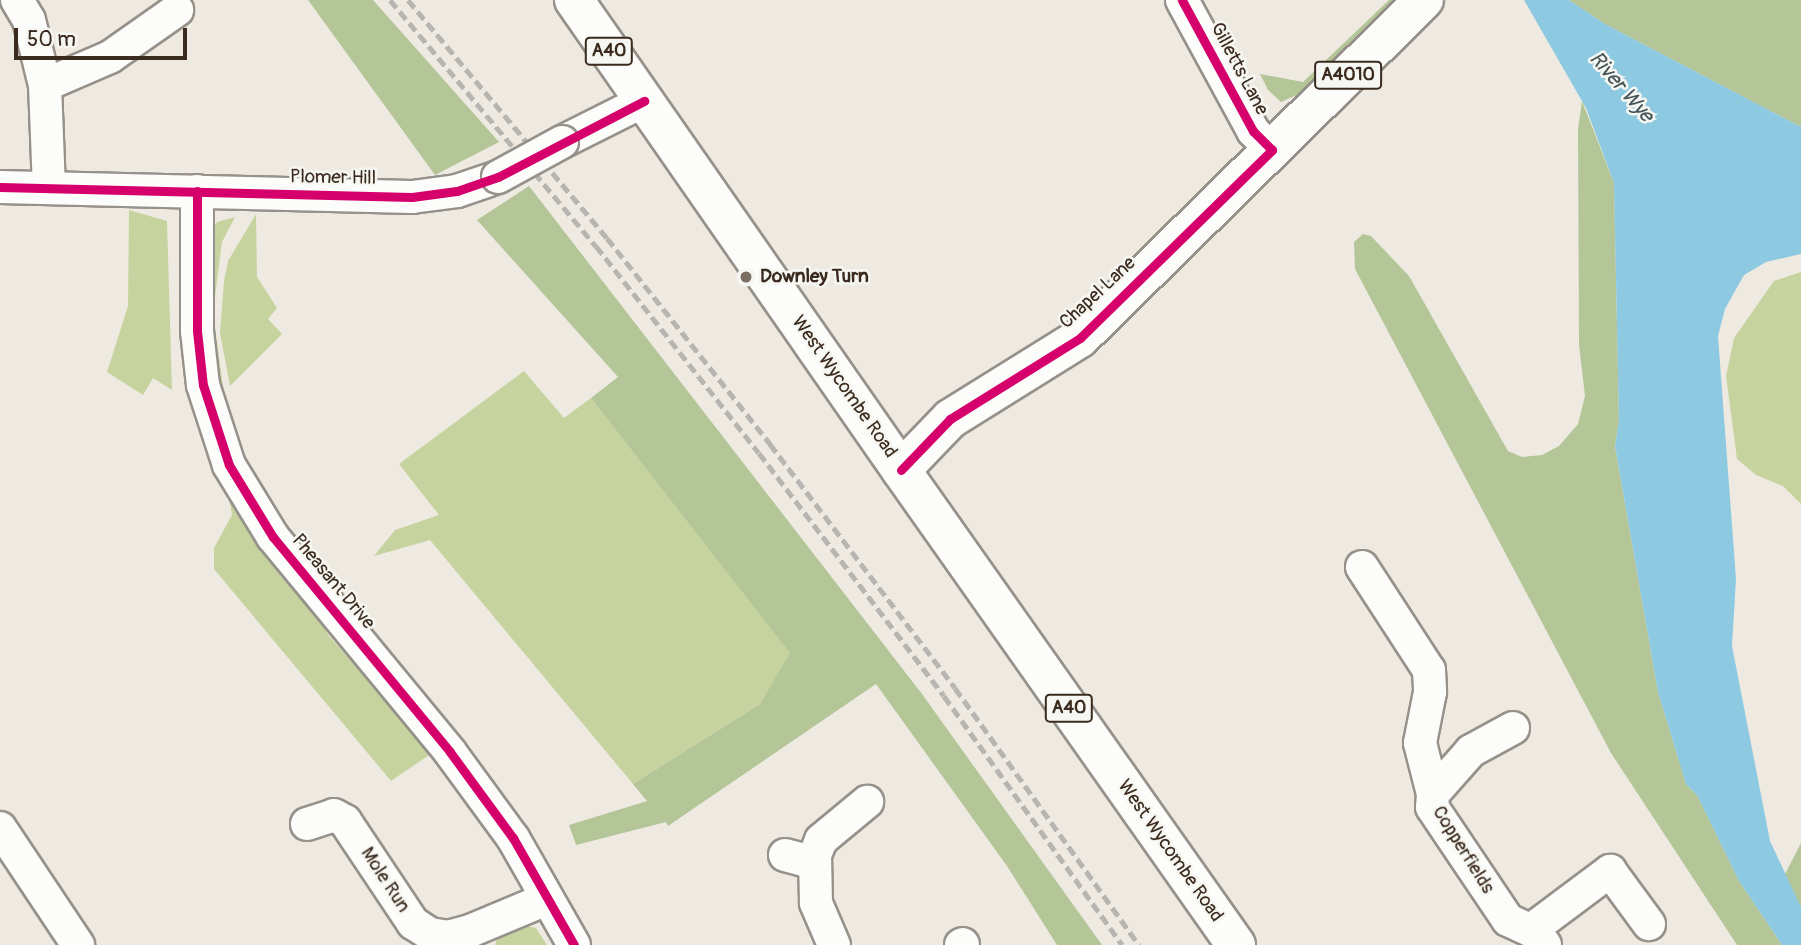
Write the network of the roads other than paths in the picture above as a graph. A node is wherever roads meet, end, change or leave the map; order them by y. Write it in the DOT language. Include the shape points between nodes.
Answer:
graph roads {
  1 [pos="17,0"];
  2 [pos="574,0"];
  3 [pos="1182,0"];
  4 [pos="1424,0"];
  5 [pos="177,10"];
  6 [pos="45,85"];
  7 [pos="644,101"];
  8 [pos="1272,150"];
  9 [pos="0,187"];
  10 [pos="49,188"];
  11 [pos="197,191"];
  12 [pos="901,470"];
  13 [pos="1362,567"];
  14 [pos="1513,728"];
  15 [pos="1433,794"];
  16 [pos="867,802"];
  17 [pos="307,824"];
  18 [pos="0,828"];
  19 [pos="547,899"];
  20 [pos="1649,925"];
  21 [pos="1538,937"];
  22 [pos="78,945"];
  23 [pos="574,945"];
  24 [pos="834,945"];
  25 [pos="1237,945"];
  1 -- 6 [label="street" via="29,20"];
  2 -- 7 [label="main road, West Wycombe Road / A40"];
  3 -- 8 [label="street, Gilletts Lane" via="1253,131"];
  4 -- 8 [label="main road, Chapel Lane / A4010"];
  5 -- 6 [label="street" via="110,57"];
  6 -- 10 [label="street"];
  7 -- 11 [label="street, Plomer Hill, bridge" via="498,177 457,191 412,197"];
  7 -- 12 [label="main road, West Wycombe Road / A40"];
  8 -- 12 [label="main road, Chapel Lane / A4010" via="1080,338 950,419"];
  9 -- 10 [label="street, Plomer Hill"];
  10 -- 11 [label="street, Plomer Hill"];
  11 -- 19 [label="street, Pheasant Drive" via="197,331 203,385 229,465 273,537 450,752 513,838"];
  12 -- 25 [label="main road, West Wycombe Road / A40"];
  13 -- 15 [label="street" via="1429,670 1430,692 1420,743"];
  14 -- 15 [label="street, Copperfields" via="1471,751"];
  15 -- 21 [label="street, Copperfields" via="1432,807 1508,920"];
  16 -- 24 [label="street" via="799,859"];
  17 -- 19 [label="street, Mole Run" via="334,815 345,821 413,923 430,934 448,937 470,931"];
  18 -- 22 [label="street"];
  19 -- 23 [label="street, Pheasant Drive"];
  20 -- 21 [label="street" via="1610,870"];
}
